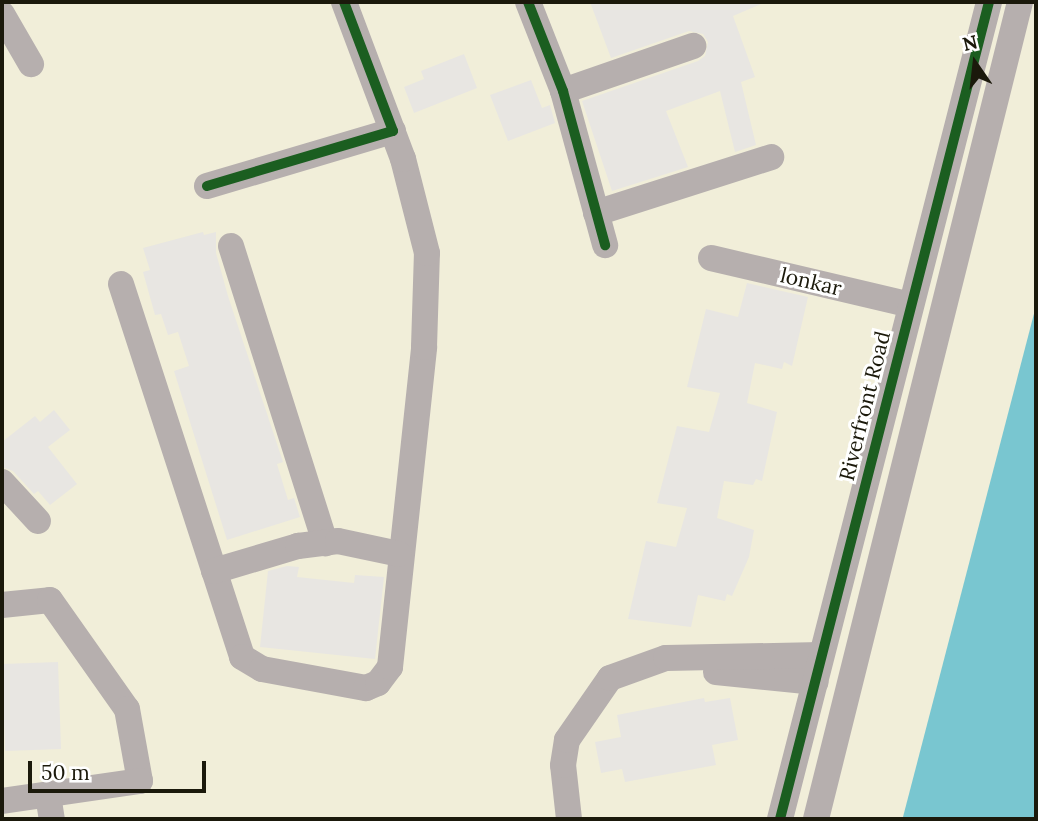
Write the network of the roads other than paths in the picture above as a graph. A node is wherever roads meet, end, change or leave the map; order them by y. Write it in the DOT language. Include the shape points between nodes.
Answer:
graph roads {
  1 [pos="344,2"];
  2 [pos="528,2"];
  3 [pos="989,2"];
  4 [pos="1020,2"];
  5 [pos="2,14"];
  6 [pos="693,46"];
  7 [pos="31,64"];
  8 [pos="563,91"];
  9 [pos="393,131"];
  10 [pos="771,157"];
  11 [pos="207,186"];
  12 [pos="596,213"];
  13 [pos="605,245"];
  14 [pos="230,246"];
  15 [pos="711,258"];
  16 [pos="121,284"];
  17 [pos="911,305"];
  18 [pos="2,482"];
  19 [pos="38,521"];
  20 [pos="325,543"];
  21 [pos="399,554"];
  22 [pos="214,572"];
  23 [pos="2,605"];
  24 [pos="821,655"];
  25 [pos="682,669"];
  26 [pos="815,682"];
  27 [pos="13,806"];
  28 [pos="50,807"];
  29 [pos="569,819"];
  30 [pos="780,819"];
  31 [pos="816,819"];
  1 -- 9 [label="street"];
  2 -- 8 [label="street"];
  3 -- 17 [label="street, Riverfront Road"];
  4 -- 31 [label="street"];
  5 -- 7 [label="street"];
  6 -- 8 [label="street"];
  8 -- 12 [label="street"];
  9 -- 11 [label="street"];
  9 -- 21 [label="street" via="416,199 427,253 424,347"];
  10 -- 12 [label="street"];
  12 -- 13 [label="street"];
  14 -- 20 [label="street"];
  15 -- 17 [label="street, lonkar"];
  16 -- 22 [label="street"];
  17 -- 24 [label="street, Riverfront Road"];
  18 -- 19 [label="street"];
  20 -- 21 [label="street" via="338,541"];
  20 -- 22 [label="street" via="298,546"];
  21 -- 22 [label="street" via="390,667 378,684 366,688 250,664 242,657"];
  23 -- 28 [label="street" via="50,600 127,709 140,781"];
  24 -- 26 [label="street, Riverfront Road"];
  24 -- 29 [label="street" via="666,659 611,678 567,740 563,765"];
  25 -- 26 [label="street"];
  26 -- 30 [label="street, Riverfront Road"];
  27 -- 28 [label="street"];
}
